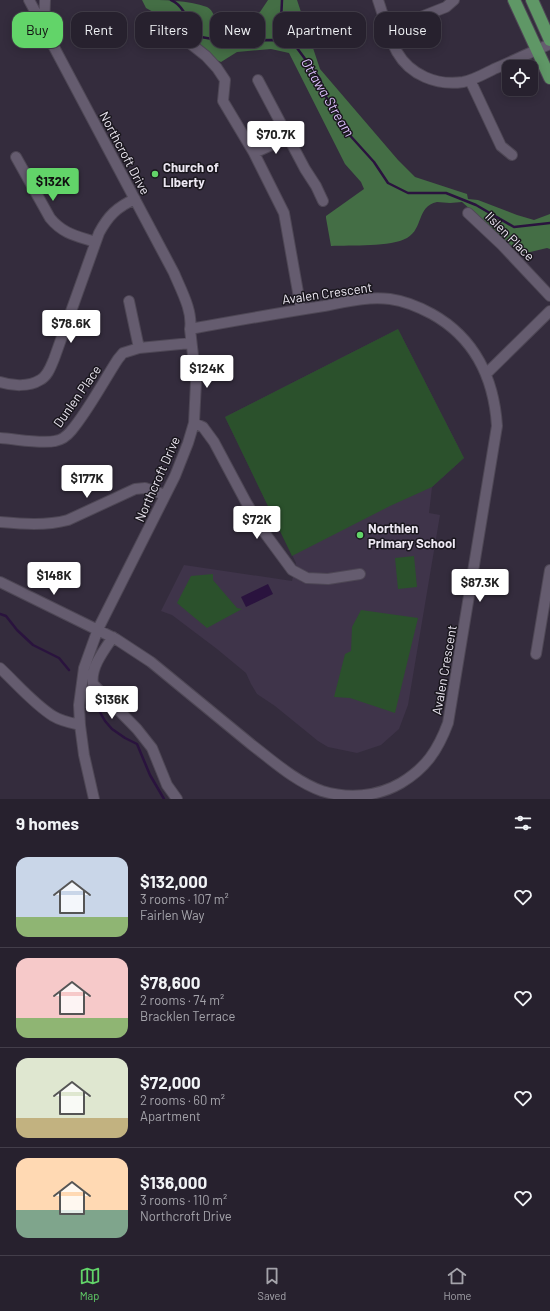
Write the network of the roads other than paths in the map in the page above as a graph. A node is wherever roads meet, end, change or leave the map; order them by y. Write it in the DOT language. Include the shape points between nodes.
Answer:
graph roads {
  1 [pos="29,0"];
  2 [pos="45,0"];
  3 [pos="378,0"];
  4 [pos="454,0"];
  5 [pos="514,0"];
  6 [pos="532,0"];
  7 [pos="36,12"];
  8 [pos="45,12"];
  9 [pos="382,12"];
  10 [pos="433,12"];
  11 [pos="550,40"];
  12 [pos="550,44"];
  13 [pos="55,48"];
  14 [pos="196,48"];
  15 [pos="395,48"];
  16 [pos="537,50"];
  17 [pos="550,78"];
  18 [pos="258,80"];
  19 [pos="470,80"];
  20 [pos="289,137"];
  21 [pos="254,153"];
  22 [pos="512,156"];
  23 [pos="16,157"];
  24 [pos="135,199"];
  25 [pos="323,201"];
  26 [pos="468,213"];
  27 [pos="95,242"];
  28 [pos="550,296"];
  29 [pos="129,301"];
  30 [pos="301,309"];
  31 [pos="550,311"];
  32 [pos="190,329"];
  33 [pos="191,343"];
  34 [pos="138,348"];
  35 [pos="486,374"];
  36 [pos="0,382"];
  37 [pos="194,423"];
  38 [pos="0,438"];
  39 [pos="165,495"];
  40 [pos="0,522"];
  41 [pos="550,570"];
  42 [pos="360,574"];
  43 [pos="0,582"];
  44 [pos="98,629"];
  45 [pos="113,637"];
  46 [pos="536,654"];
  47 [pos="0,668"];
  48 [pos="80,725"];
  49 [pos="374,797"];
  50 [pos="94,799"];
  51 [pos="177,799"];
  1 -- 7 [label="street, Northcroft Drive"];
  2 -- 8 [label="street"];
  3 -- 9 [label="street"];
  4 -- 10 [label="street" via="446,7"];
  5 -- 16 [label="main road"];
  6 -- 11 [label="main road"];
  12 -- 16 [label="street"];
  13 -- 24 [label="street, Northcroft Drive"];
  14 -- 21 [label="street" via="217,68 225,80 223,101"];
  15 -- 19 [label="street" via="411,69 435,82"];
  16 -- 17 [label="main road"];
  16 -- 19 [label="street"];
  18 -- 20 [label="street"];
  19 -- 22 [label="street" via="501,146"];
  20 -- 21 [label="street"];
  20 -- 25 [label="street"];
  21 -- 30 [label="street" via="284,214"];
  23 -- 27 [label="street" via="56,226 64,232"];
  24 -- 27 [label="street" via="115,210 104,223"];
  24 -- 32 [label="street, Northcroft Drive" via="186,301"];
  26 -- 28 [label="street, Ilslen Place"];
  27 -- 36 [label="street" via="47,373 40,380 30,384 10,385"];
  29 -- 34 [label="street"];
  30 -- 32 [label="street, Avalen Crescent"];
  30 -- 35 [label="street, Avalen Crescent" via="372,299 409,303 456,330 473,350"];
  31 -- 35 [label="street"];
  32 -- 33 [label="street, Northcroft Drive"];
  33 -- 34 [label="street, Dunlen Place"];
  33 -- 37 [label="street, Northcroft Drive" via="196,382"];
  34 -- 38 [label="street, Dunlen Place" via="118,359 78,421 63,438 47,442"];
  35 -- 49 [label="street, Avalen Crescent" via="495,404 497,426 448,723 440,744 427,763 412,776"];
  37 -- 39 [label="street, Northcroft Drive" via="176,476"];
  37 -- 42 [label="street" via="203,428 214,442 264,532 292,570 307,578 328,579"];
  39 -- 40 [label="street" via="145,488 135,489 58,523"];
  39 -- 44 [label="street, Northcroft Drive"];
  41 -- 46 [label="street"];
  43 -- 44 [label="street, Avalen Crescent"];
  44 -- 45 [label="street, Avalen Crescent"];
  44 -- 48 [label="street, Northcroft Drive" via="84,668 79,705"];
  45 -- 49 [label="street, Avalen Crescent" via="151,662 290,774 320,791"];
  45 -- 51 [label="street" via="98,661 93,684 152,748 167,786"];
  47 -- 48 [label="street" via="50,713 66,722"];
  48 -- 50 [label="street, Northcroft Drive"];
}
